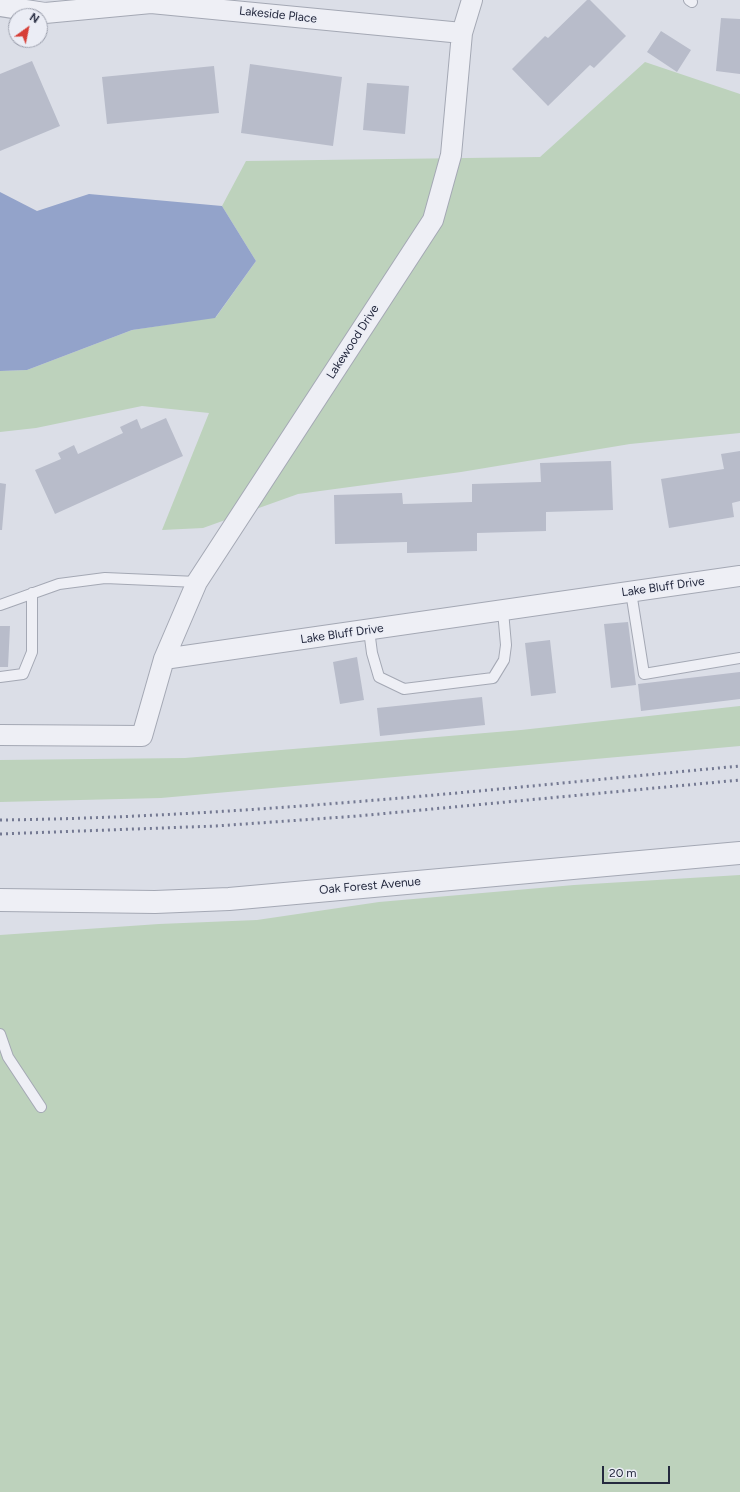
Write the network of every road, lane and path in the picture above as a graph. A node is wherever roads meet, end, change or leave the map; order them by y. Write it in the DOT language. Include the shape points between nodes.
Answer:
graph roads {
  1 [pos="472,0"];
  2 [pos="151,1"];
  3 [pos="0,6"];
  4 [pos="462,33"];
  5 [pos="740,576"];
  6 [pos="197,582"];
  7 [pos="631,592"];
  8 [pos="32,593"];
  9 [pos="0,605"];
  10 [pos="503,610"];
  11 [pos="369,630"];
  12 [pos="740,658"];
  13 [pos="164,659"];
  14 [pos="0,677"];
  15 [pos="0,735"];
  16 [pos="740,853"];
  17 [pos="0,900"];
  18 [pos="0,1034"];
  19 [pos="40,1107"];
  1 -- 4 [label="street, Lakewood Drive"];
  2 -- 3 [label="street, Lakeside Place" via="45,13"];
  2 -- 4 [label="street, Lakeside Place"];
  4 -- 6 [label="street, Lakewood Drive" via="451,155 433,220"];
  5 -- 7 [label="street, Lake Bluff Drive"];
  6 -- 8 [label="lane" via="105,578 59,584"];
  6 -- 13 [label="street, Lakewood Drive"];
  7 -- 10 [label="street, Lake Bluff Drive"];
  7 -- 12 [label="lane" via="644,674"];
  8 -- 9 [label="lane"];
  8 -- 14 [label="lane" via="32,652 23,674"];
  10 -- 11 [label="street, Lake Bluff Drive"];
  10 -- 11 [label="lane" via="506,645 504,660 493,678 404,689 380,678 372,653"];
  11 -- 13 [label="street, Lake Bluff Drive"];
  13 -- 15 [label="street" via="142,736"];
  16 -- 17 [label="street, Oak Forest Avenue" via="228,899 155,902"];
  18 -- 19 [label="lane" via="8,1057"];
}
